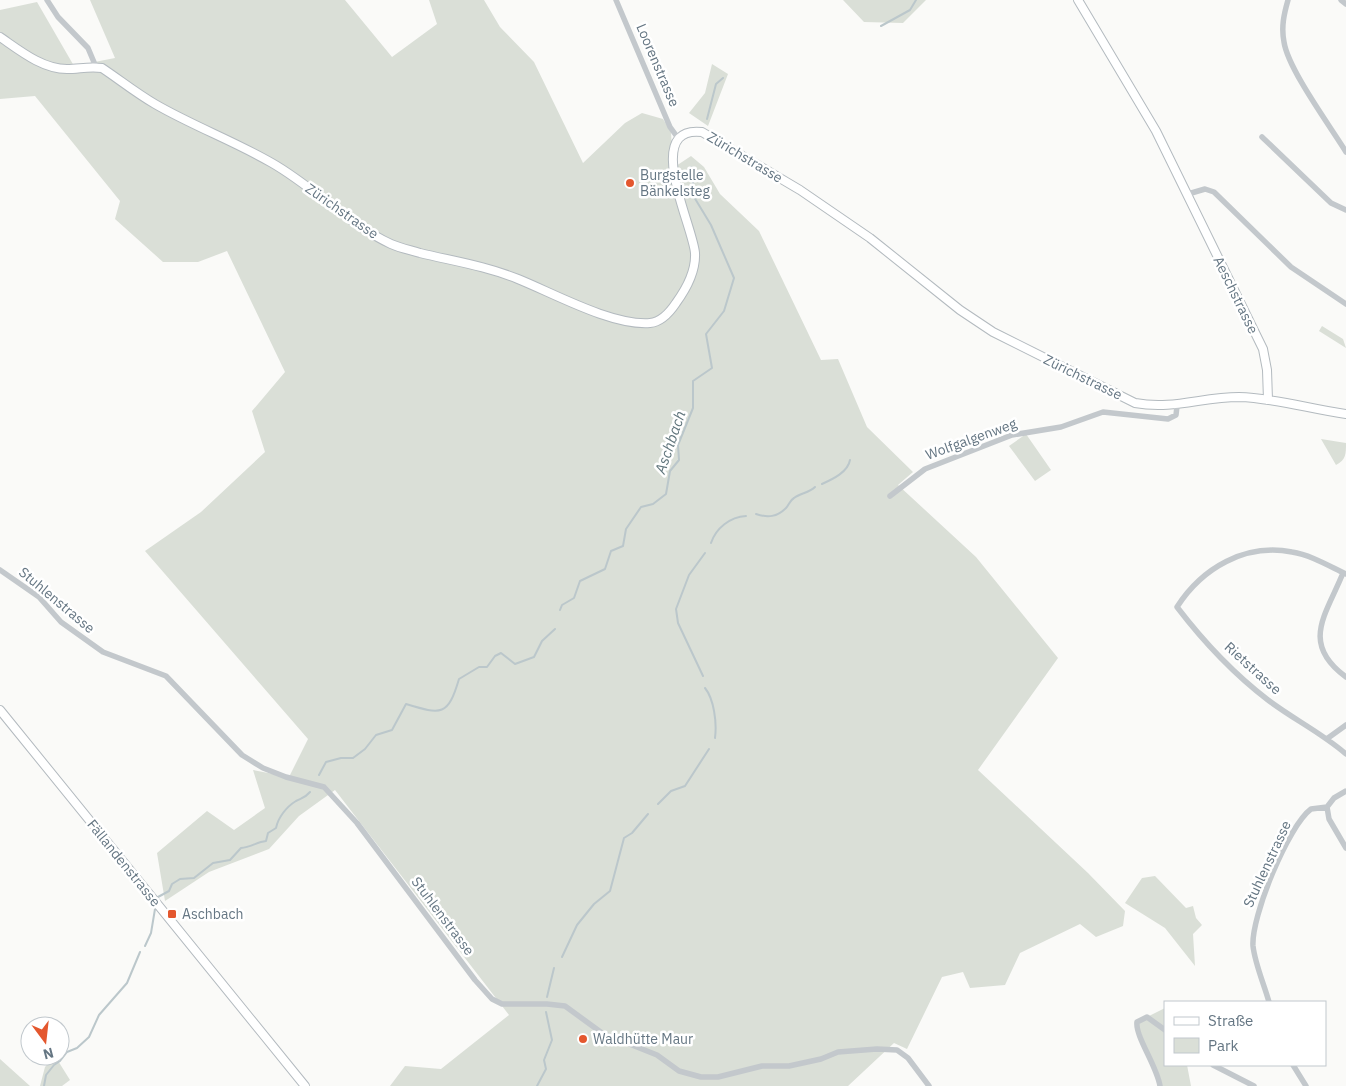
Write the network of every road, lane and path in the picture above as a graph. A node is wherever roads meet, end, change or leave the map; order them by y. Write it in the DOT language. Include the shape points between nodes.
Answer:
graph roads {
  1 [pos="47,0"];
  2 [pos="616,0"];
  3 [pos="1078,0"];
  4 [pos="1288,0"];
  5 [pos="1341,0"];
  6 [pos="1346,4"];
  7 [pos="0,37"];
  8 [pos="96,67"];
  9 [pos="1262,137"];
  10 [pos="678,138"];
  11 [pos="1346,152"];
  12 [pos="1188,194"];
  13 [pos="1346,210"];
  14 [pos="1346,304"];
  15 [pos="1268,400"];
  16 [pos="1177,406"];
  17 [pos="1346,414"];
  18 [pos="890,496"];
  19 [pos="0,570"];
  20 [pos="1345,573"];
  21 [pos="1346,678"];
  22 [pos="0,710"];
  23 [pos="1346,725"];
  24 [pos="1328,738"];
  25 [pos="1346,754"];
  26 [pos="1346,791"];
  27 [pos="1327,807"];
  28 [pos="1346,848"];
  29 [pos="1269,1001"];
  30 [pos="1164,1029"];
  31 [pos="1215,1066"];
  32 [pos="1294,1066"];
  33 [pos="305,1086"];
  34 [pos="929,1086"];
  35 [pos="1160,1086"];
  36 [pos="1254,1086"];
  37 [pos="1306,1086"];
  1 -- 8 [label="street" via="58,17 88,48"];
  2 -- 10 [label="street, Loorenstrasse" via="670,127"];
  3 -- 12 [label="street, Aeschstrasse" via="1139,100"];
  4 -- 11 [label="street" via="1283,19 1284,42 1290,60"];
  5 -- 6 [label="street"];
  7 -- 8 [label="street, Zürichstrasse" via="53,68"];
  8 -- 10 [label="street, Zürichstrasse" via="154,104 271,162 316,191 366,231 394,246 494,269 584,307 635,322 652,323 664,317 687,286 694,270 695,252 678,192 672,152"];
  9 -- 13 [label="street" via="1331,203"];
  10 -- 16 [label="street, Zürichstrasse" via="686,133 702,132 800,190 870,238 960,310 1009,341 1135,403"];
  12 -- 14 [label="street" via="1205,189 1214,192 1291,267"];
  12 -- 15 [label="street, Aeschstrasse" via="1262,349 1267,370"];
  15 -- 16 [label="street, Zürichstrasse" via="1218,398"];
  15 -- 17 [label="street, Zürichstrasse"];
  16 -- 18 [label="street, Wolfgalgenweg" via="1176,415 1168,419 1103,412 1061,427 1012,435 925,469"];
  19 -- 34 [label="street, Stuhlenstrasse" via="39,597 61,622 103,652 166,676 242,755 286,778 324,786 357,823 492,999 502,1004 565,1006 602,1032 657,1055 679,1070 701,1077 718,1077 762,1066 789,1066 838,1052 897,1050 908,1058"];
  20 -- 21 [label="street" via="1319,633 1325,659"];
  20 -- 24 [label="street, Rietstrasse" via="1293,552 1251,552 1216,567 1177,607 1245,681"];
  22 -- 33 [label="street, Fällandenstrasse"];
  23 -- 24 [label="street"];
  24 -- 25 [label="street, Rietstrasse"];
  26 -- 27 [label="street, Stuhlenstrasse"];
  27 -- 28 [label="street" via="1328,819"];
  27 -- 29 [label="street, Stuhlenstrasse" via="1311,809 1300,822 1260,903 1253,947"];
  30 -- 35 [label="street" via="1147,1017 1137,1022 1137,1031"];
  31 -- 36 [label="street"];
  32 -- 37 [label="street"];
}
